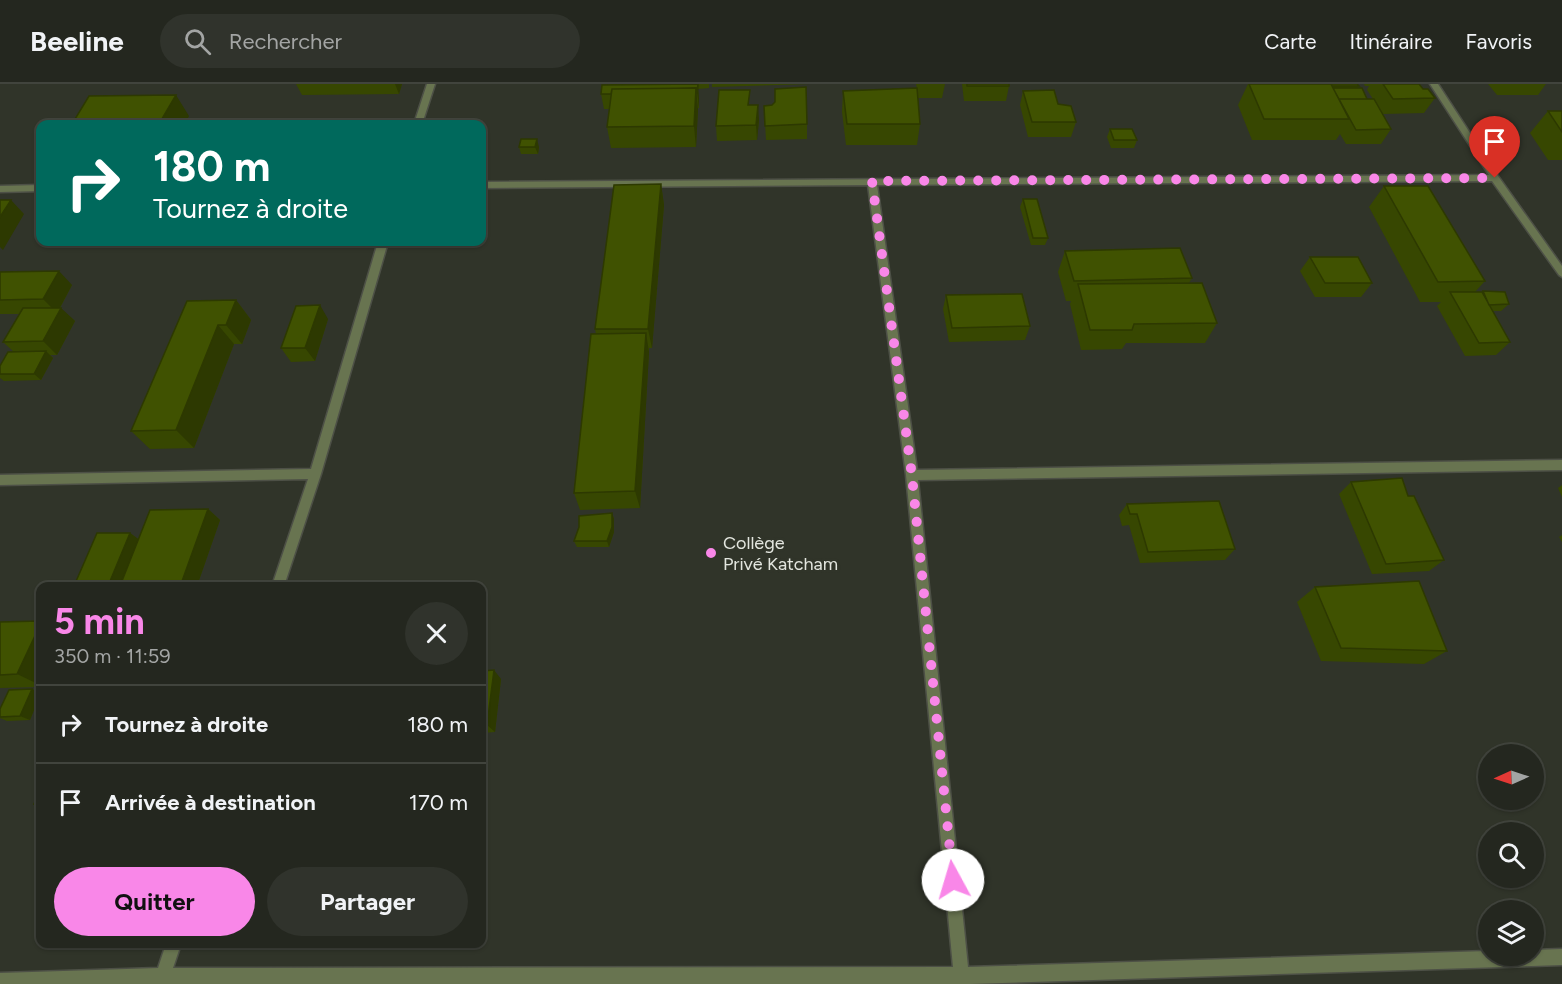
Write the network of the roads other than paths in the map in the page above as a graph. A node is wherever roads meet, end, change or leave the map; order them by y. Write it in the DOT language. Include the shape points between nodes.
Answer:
graph roads {
  1 [pos="431,84"];
  2 [pos="1434,84"];
  3 [pos="419,120"];
  4 [pos="1495,178"];
  5 [pos="872,181"];
  6 [pos="486,184"];
  7 [pos="36,188"];
  8 [pos="0,189"];
  9 [pos="381,246"];
  10 [pos="1562,273"];
  11 [pos="1562,465"];
  12 [pos="315,474"];
  13 [pos="912,476"];
  14 [pos="0,480"];
  15 [pos="279,582"];
  16 [pos="172,948"];
  17 [pos="1562,957"];
  18 [pos="162,980"];
  19 [pos="962,980"];
  20 [pos="0,981"];
  1 -- 3 [label="street"];
  2 -- 4 [label="street"];
  4 -- 5 [label="street"];
  4 -- 10 [label="street"];
  5 -- 6 [label="street"];
  5 -- 13 [label="street"];
  7 -- 8 [label="street"];
  9 -- 12 [label="street"];
  11 -- 13 [label="street"];
  12 -- 14 [label="street"];
  12 -- 15 [label="street"];
  13 -- 19 [label="street"];
  16 -- 18 [label="street"];
  17 -- 19 [label="street"];
  18 -- 19 [label="street"];
  18 -- 20 [label="street"];
}
